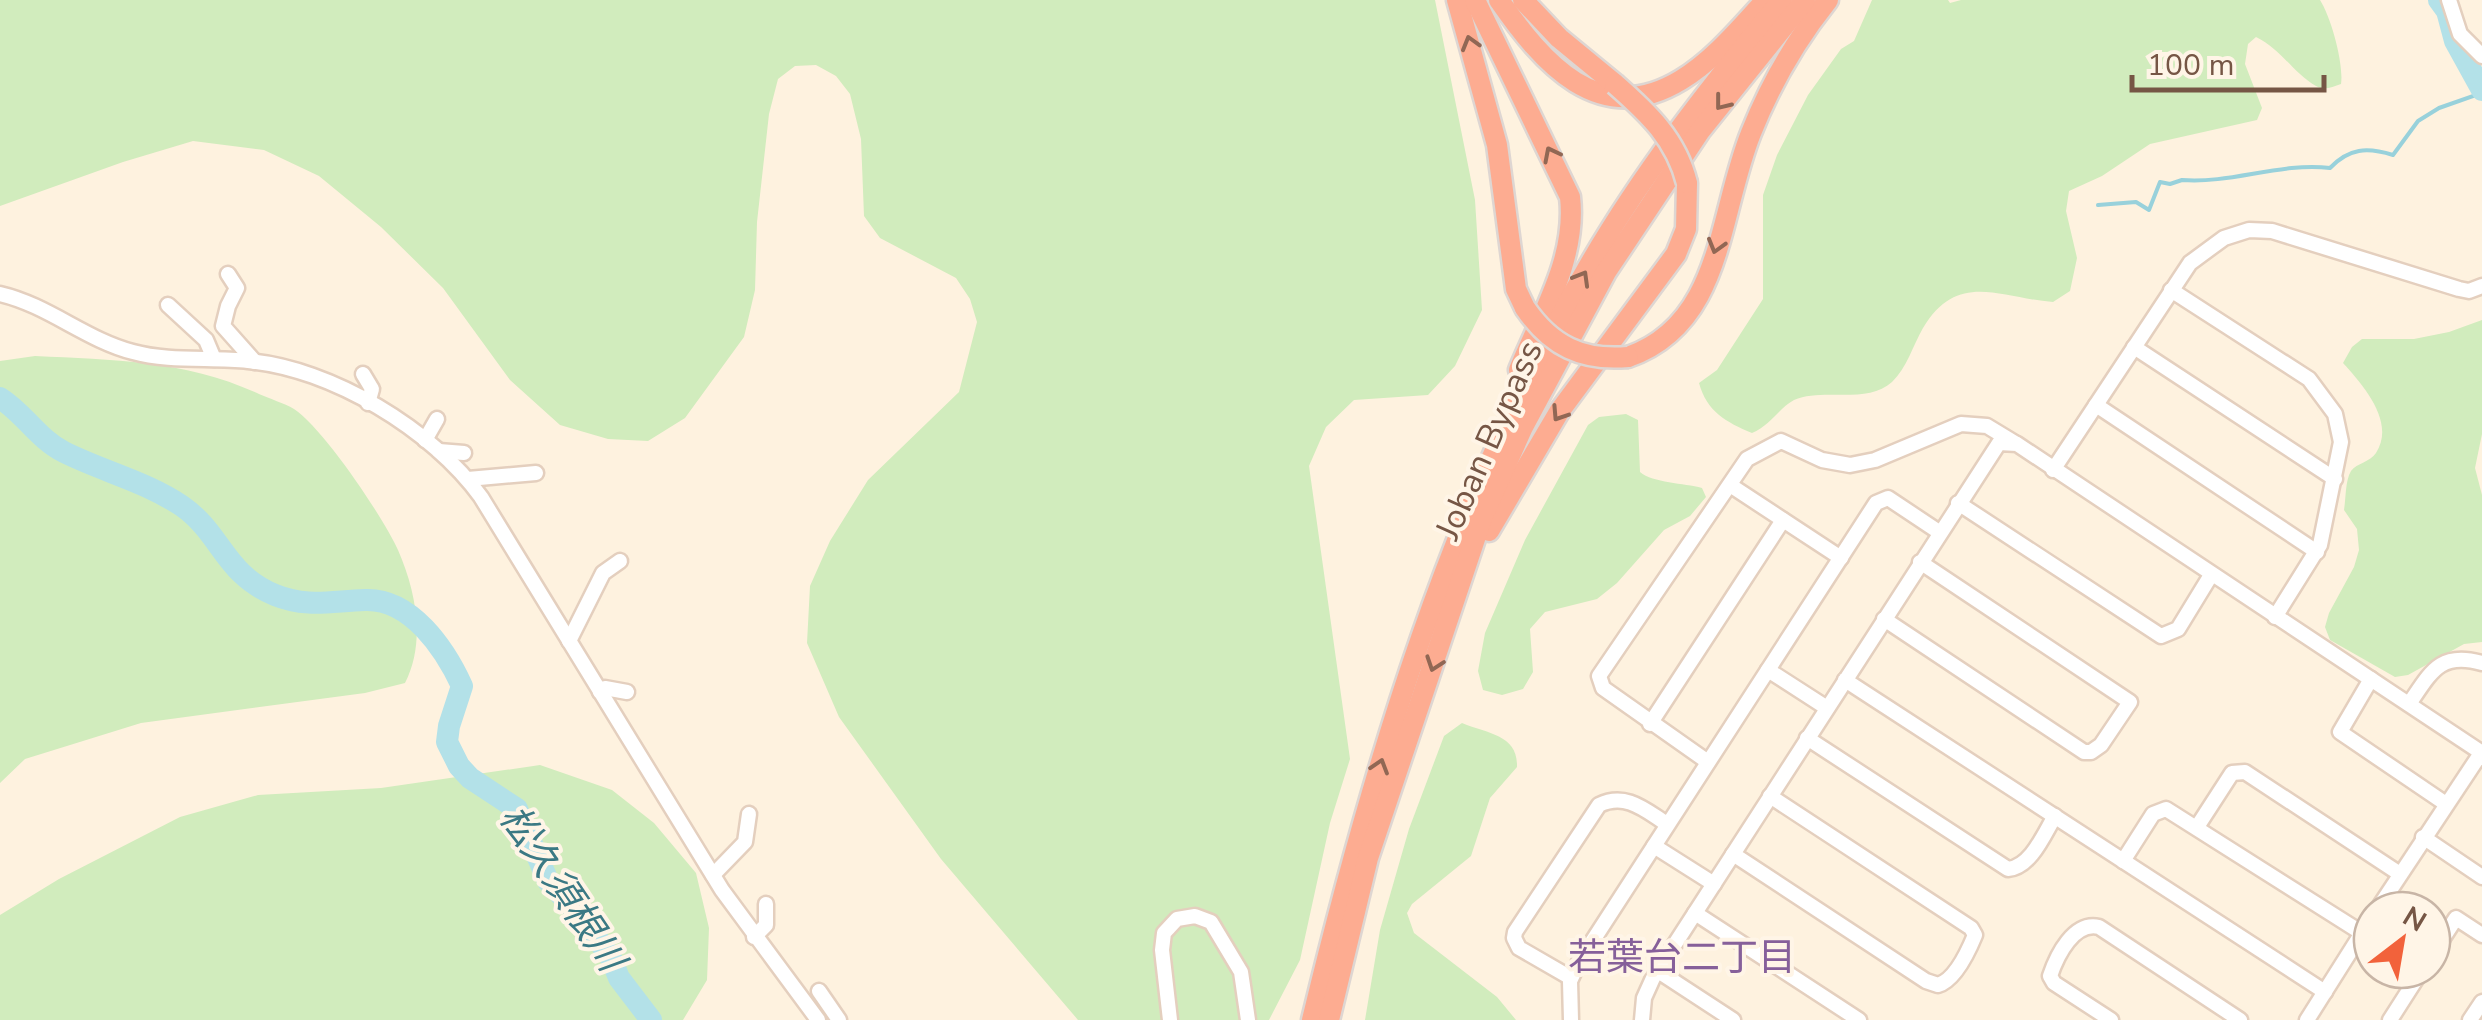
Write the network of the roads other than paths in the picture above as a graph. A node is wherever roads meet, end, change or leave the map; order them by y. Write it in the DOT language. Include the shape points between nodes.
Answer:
graph roads {
  1 [pos="1457,0"];
  2 [pos="1476,0"];
  3 [pos="1499,0"];
  4 [pos="1523,0"];
  5 [pos="1766,0"];
  6 [pos="1782,0"];
  7 [pos="1806,0"];
  8 [pos="1828,0"];
  9 [pos="2450,0"];
  10 [pos="2482,56"];
  11 [pos="228,274"];
  12 [pos="2482,286"];
  13 [pos="2171,290"];
  14 [pos="1,293"];
  15 [pos="168,305"];
  16 [pos="2134,347"];
  17 [pos="214,359"];
  18 [pos="256,362"];
  19 [pos="363,374"];
  20 [pos="368,404"];
  21 [pos="2096,405"];
  22 [pos="438,419"];
  23 [pos="425,440"];
  24 [pos="2017,444"];
  25 [pos="439,451"];
  26 [pos="464,454"];
  27 [pos="2053,470"];
  28 [pos="536,472"];
  29 [pos="2334,478"];
  30 [pos="468,479"];
  31 [pos="1730,485"];
  32 [pos="1958,503"];
  33 [pos="1468,508"];
  34 [pos="1783,520"];
  35 [pos="1940,532"];
  36 [pos="2317,552"];
  37 [pos="1840,558"];
  38 [pos="620,560"];
  39 [pos="1920,562"];
  40 [pos="1466,571"];
  41 [pos="2210,574"];
  42 [pos="2276,617"];
  43 [pos="1884,619"];
  44 [pos="569,641"];
  45 [pos="2482,663"];
  46 [pos="1768,670"];
  47 [pos="2370,679"];
  48 [pos="1845,680"];
  49 [pos="600,692"];
  50 [pos="627,692"];
  51 [pos="2410,704"];
  52 [pos="1827,708"];
  53 [pos="1650,724"];
  54 [pos="1807,738"];
  55 [pos="2482,753"];
  56 [pos="1708,762"];
  57 [pos="1770,796"];
  58 [pos="2446,804"];
  59 [pos="749,814"];
  60 [pos="2055,816"];
  61 [pos="1667,824"];
  62 [pos="2197,827"];
  63 [pos="2423,837"];
  64 [pos="1654,846"];
  65 [pos="1732,854"];
  66 [pos="2124,860"];
  67 [pos="712,874"];
  68 [pos="2400,874"];
  69 [pos="2482,877"];
  70 [pos="1714,884"];
  71 [pos="2390,890"];
  72 [pos="766,904"];
  73 [pos="1695,913"];
  74 [pos="2452,924"];
  75 [pos="2352,927"];
  76 [pos="2482,935"];
  77 [pos="754,937"];
  78 [pos="2352,949"];
  79 [pos="1658,971"];
  80 [pos="1572,978"];
  81 [pos="836,986"];
  82 [pos="2409,990"];
  83 [pos="819,991"];
  84 [pos="2325,992"];
  85 [pos="2482,1002"];
  86 [pos="835,1014"];
  87 [pos="818,1020"];
  88 [pos="1170,1020"];
  89 [pos="1248,1020"];
  90 [pos="1312,1020"];
  91 [pos="1330,1020"];
  92 [pos="1570,1020"];
  93 [pos="1642,1020"];
  94 [pos="1732,1020"];
  95 [pos="1859,1020"];
  96 [pos="2111,1020"];
  97 [pos="2240,1020"];
  98 [pos="2307,1020"];
  99 [pos="2390,1020"];
  100 [pos="2470,1020"];
  8 -- 1 [label="highway, one-way, bridge" via="1794,48 1751,132 1697,303 1664,340 1628,358 1607,359 1574,352 1541,332 1516,289 1496,144"];
  33 -- 2 [label="highway, one-way" via="1484,451 1567,256 1572,218 1562,176"];
  3 -- 5 [label="highway" via="1566,78 1618,96 1650,94 1680,81"];
  4 -- 40 [label="highway, one-way, bridge" via="1673,143 1686,182 1686,228 1676,254 1559,412"];
  33 -- 6 [label="highway, Joban Bypass, one-way" via="1584,272 1701,100"];
  7 -- 40 [label="highway, Joban Bypass, one-way" via="1700,131 1606,272 1523,427"];
  9 -- 10 [label="street" via="2460,34"];
  11 -- 18 [label="street" via="237,288 224,326"];
  12 -- 13 [label="street" via="2459,289 2258,229 2211,244"];
  13 -- 16 [label="street"];
  13 -- 29 [label="street" via="2319,388 2335,414 2341,442"];
  14 -- 17 [label="street" via="122,349"];
  15 -- 17 [label="street" via="206,340"];
  16 -- 21 [label="street"];
  16 -- 29 [label="street"];
  17 -- 18 [label="street"];
  18 -- 20 [label="street" via="317,376"];
  19 -- 20 [label="street" via="372,389"];
  20 -- 23 [label="street"];
  21 -- 27 [label="street"];
  21 -- 36 [label="street"];
  22 -- 23 [label="street"];
  23 -- 25 [label="street"];
  24 -- 27 [label="street"];
  24 -- 31 [label="street" via="1987,426 1961,424 1850,465 1781,441 1747,458"];
  24 -- 32 [label="street" via="1994,447"];
  25 -- 26 [label="street"];
  25 -- 30 [label="street"];
  27 -- 41 [label="street"];
  28 -- 30 [label="street"];
  29 -- 36 [label="street"];
  30 -- 44 [label="street"];
  31 -- 34 [label="street"];
  31 -- 53 [label="street" via="1599,676 1603,688"];
  32 -- 35 [label="street"];
  32 -- 41 [label="street" via="2162,636 2178,629"];
  90 -- 33 [label="highway, Joban Bypass, one-way" via="1351,860 1425,620"];
  34 -- 37 [label="street"];
  34 -- 53 [label="street"];
  35 -- 37 [label="street" via="1882,499"];
  35 -- 39 [label="street"];
  36 -- 42 [label="street"];
  37 -- 46 [label="street"];
  38 -- 44 [label="street" via="603,573"];
  39 -- 43 [label="street"];
  39 -- 43 [label="street" via="2130,702 2101,745 2084,752"];
  40 -- 91 [label="highway, Joban Bypass, one-way" via="1368,858"];
  41 -- 42 [label="street"];
  42 -- 47 [label="street"];
  43 -- 48 [label="street"];
  44 -- 49 [label="street"];
  45 -- 51 [label="street" via="2451,658 2438,665"];
  46 -- 52 [label="street"];
  46 -- 56 [label="street"];
  47 -- 51 [label="street"];
  47 -- 58 [label="street" via="2340,732"];
  48 -- 52 [label="street"];
  48 -- 60 [label="street"];
  49 -- 50 [label="street"];
  49 -- 67 [label="street"];
  51 -- 55 [label="street"];
  52 -- 54 [label="street"];
  53 -- 56 [label="street"];
  54 -- 57 [label="street"];
  54 -- 60 [label="street" via="2008,869 2026,861"];
  55 -- 58 [label="street"];
  56 -- 61 [label="street"];
  57 -- 65 [label="street"];
  57 -- 65 [label="street" via="1971,928 1972,943 1948,981 1926,981"];
  58 -- 63 [label="street"];
  59 -- 67 [label="street" via="745,842"];
  60 -- 66 [label="street"];
  61 -- 64 [label="street"];
  61 -- 80 [label="street" via="1630,801 1599,805 1516,932 1519,948"];
  62 -- 66 [label="street" via="2160,810"];
  62 -- 68 [label="street" via="2232,773 2245,772"];
  62 -- 75 [label="street"];
  63 -- 68 [label="street"];
  63 -- 69 [label="street"];
  64 -- 70 [label="street"];
  64 -- 80 [label="street"];
  65 -- 70 [label="street"];
  66 -- 84 [label="street"];
  67 -- 77 [label="street"];
  68 -- 71 [label="street"];
  70 -- 73 [label="street"];
  72 -- 77 [label="street" via="766,925"];
  73 -- 79 [label="street"];
  73 -- 95 [label="street"];
  74 -- 76 [label="street" via="2456,918"];
  77 -- 87 [label="street"];
  78 -- 84 [label="street"];
  79 -- 93 [label="street"];
  79 -- 94 [label="street"];
  80 -- 92 [label="street"];
  81 -- 86 [label="street"];
  82 -- 99 [label="street"];
  83 -- 86 [label="street"];
  84 -- 98 [label="street"];
  85 -- 100 [label="street"];
  88 -- 89 [label="street" via="1164,933 1177,918 1195,916 1212,922 1242,972"];
  96 -- 97 [label="street" via="2050,976 2084,926 2100,927"];
}
